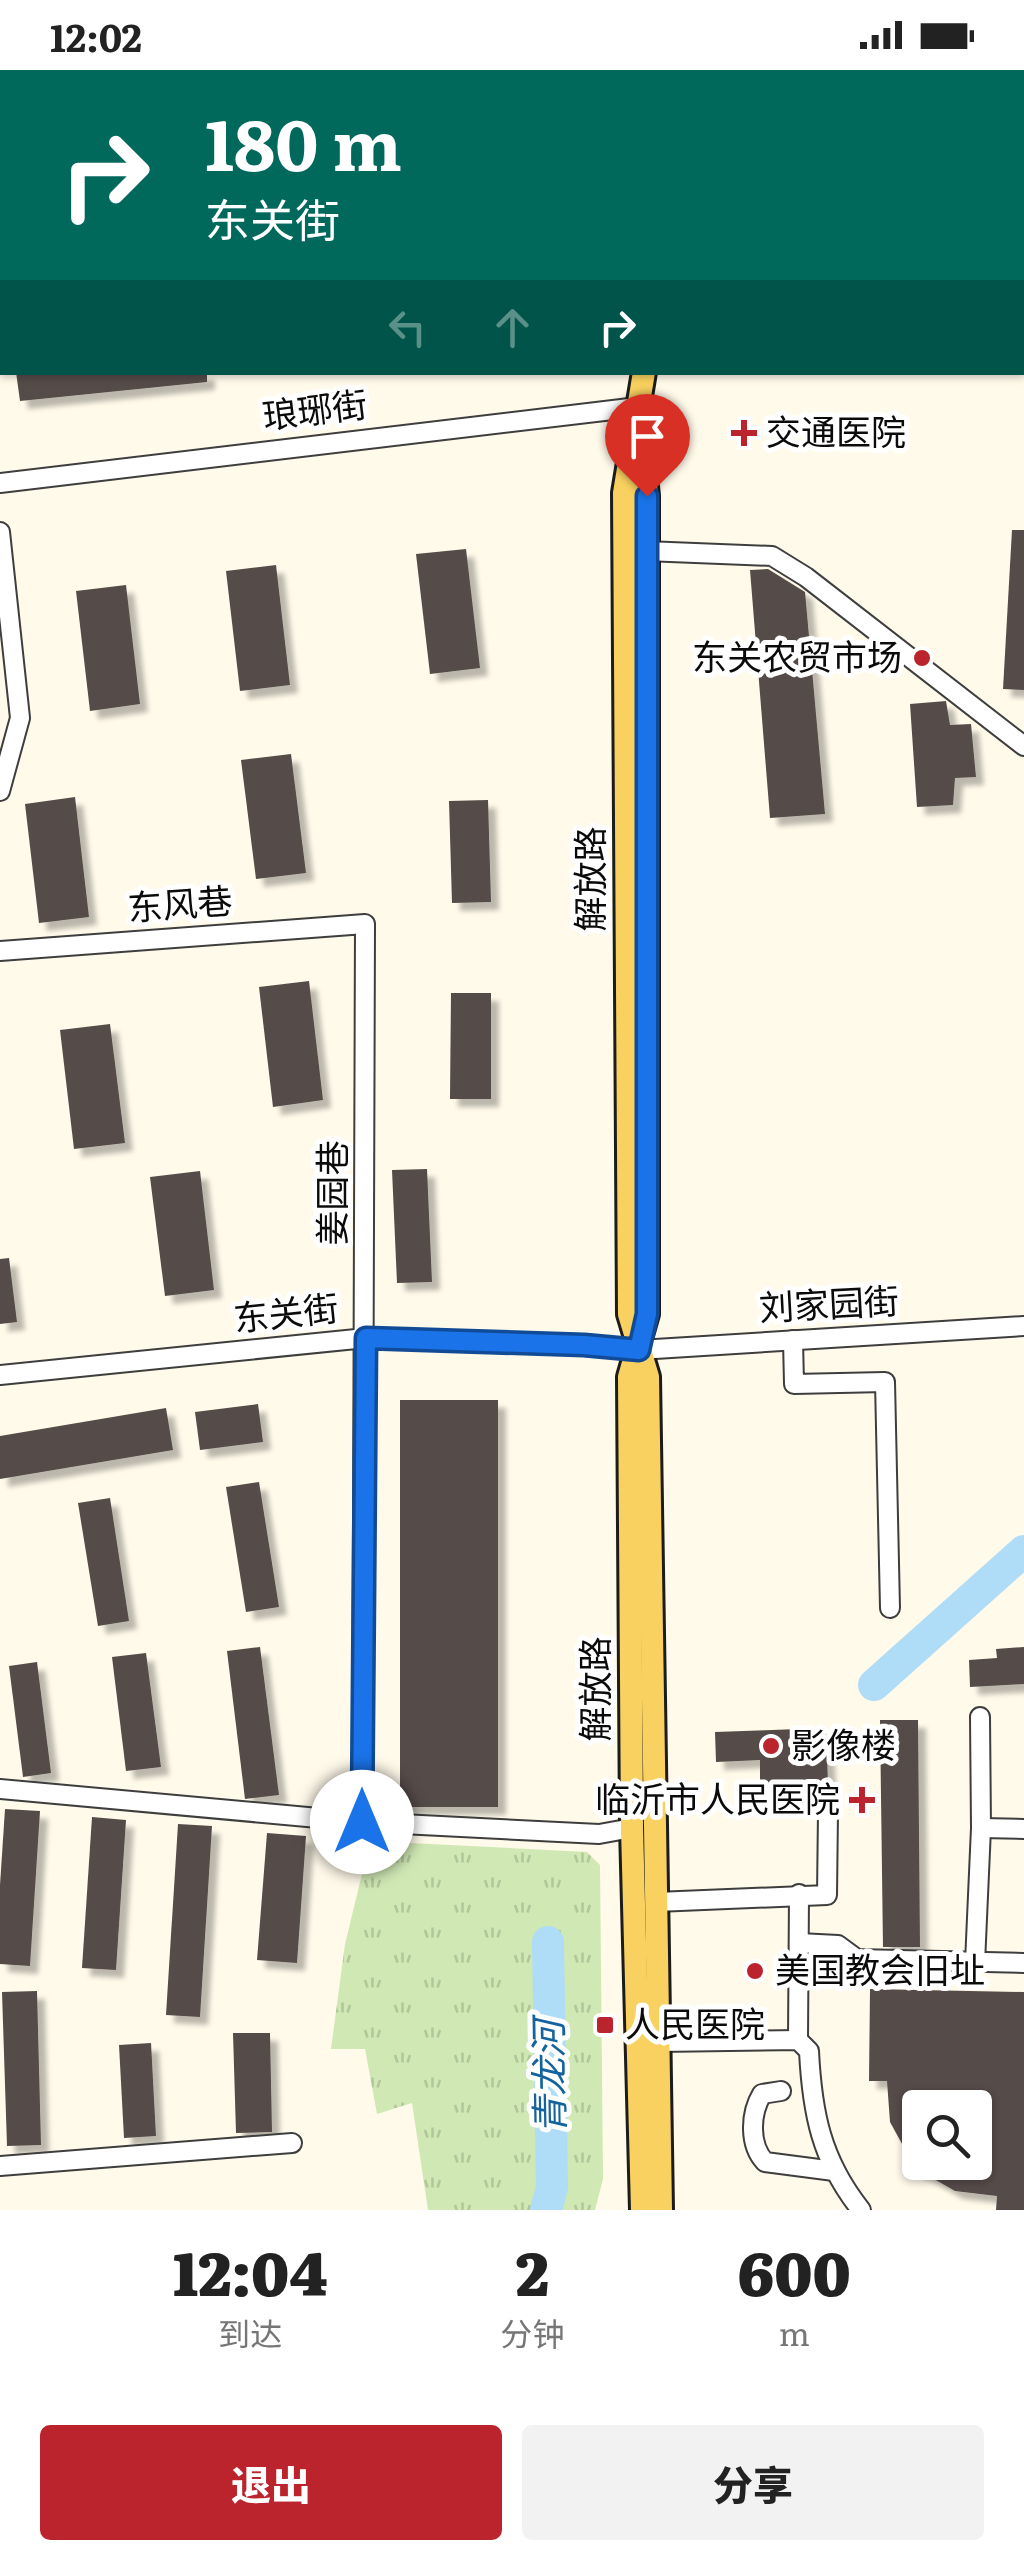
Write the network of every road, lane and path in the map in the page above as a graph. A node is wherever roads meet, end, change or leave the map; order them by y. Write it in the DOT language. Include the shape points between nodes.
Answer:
graph roads {
  1 [pos="632,375"];
  2 [pos="643,375"];
  3 [pos="638,407"];
  4 [pos="0,483"];
  5 [pos="0,532"];
  6 [pos="645,551"];
  7 [pos="1024,746"];
  8 [pos="0,791"];
  9 [pos="364,924"];
  10 [pos="0,951"];
  11 [pos="1024,1326"];
  12 [pos="366,1338"];
  13 [pos="793,1340"];
  14 [pos="639,1350"];
  15 [pos="0,1374"];
  16 [pos="890,1608"];
  17 [pos="980,1718"];
  18 [pos="0,1789"];
  19 [pos="828,1812"];
  20 [pos="362,1822"];
  21 [pos="632,1828"];
  22 [pos="981,1828"];
  23 [pos="1024,1829"];
  24 [pos="799,1894"];
  25 [pos="656,1902"];
  26 [pos="798,1943"];
  27 [pos="976,1963"];
  28 [pos="1017,1968"];
  29 [pos="798,2040"];
  30 [pos="659,2042"];
  31 [pos="782,2091"];
  32 [pos="292,2143"];
  33 [pos="0,2166"];
  34 [pos="834,2171"];
  35 [pos="642,2210"];
  36 [pos="661,2210"];
  37 [pos="860,2210"];
  1 -- 3 [label="main road, 解放路"];
  2 -- 3 [label="main road, 解放路"];
  3 -- 4 [label="street, 琅琊街"];
  3 -- 6 [label="main road, 解放路"];
  3 -- 14 [label="main road, 解放路" via="624,512 629,1314"];
  5 -- 8 [label="street" via="20,718"];
  6 -- 7 [label="street" via="772,556"];
  6 -- 14 [label="main road, 解放路" via="647,1314"];
  9 -- 10 [label="street, 东风巷"];
  9 -- 12 [label="street, 姜园巷"];
  11 -- 13 [label="street, 刘家园街"];
  12 -- 14 [label="street, 东关街"];
  12 -- 15 [label="street, 东关街"];
  12 -- 20 [label="street, 姜园巷"];
  13 -- 14 [label="street, 刘家园街"];
  13 -- 16 [label="street" via="794,1384 884,1382"];
  14 -- 21 [label="main road, 解放路" via="629,1377"];
  14 -- 25 [label="main road, 解放路" via="648,1377"];
  17 -- 22 [label="street"];
  18 -- 20 [label="street"];
  19 -- 24 [label="street" via="827,1894"];
  20 -- 21 [label="street" via="599,1834"];
  21 -- 35 [label="main road, 解放路"];
  22 -- 23 [label="street"];
  22 -- 27 [label="street"];
  24 -- 25 [label="street"];
  24 -- 26 [label="street"];
  25 -- 30 [label="main road, 解放路"];
  26 -- 27 [label="street" via="838,1945 858,1959"];
  26 -- 29 [label="street"];
  27 -- 28 [label="street"];
  29 -- 30 [label="street"];
  29 -- 34 [label="street" via="810,2051 812,2100"];
  30 -- 36 [label="main road, 解放路"];
  31 -- 34 [label="street" via="762,2094 755,2106 758,2154 766,2162"];
  32 -- 33 [label="street"];
  34 -- 37 [label="street"];
}
